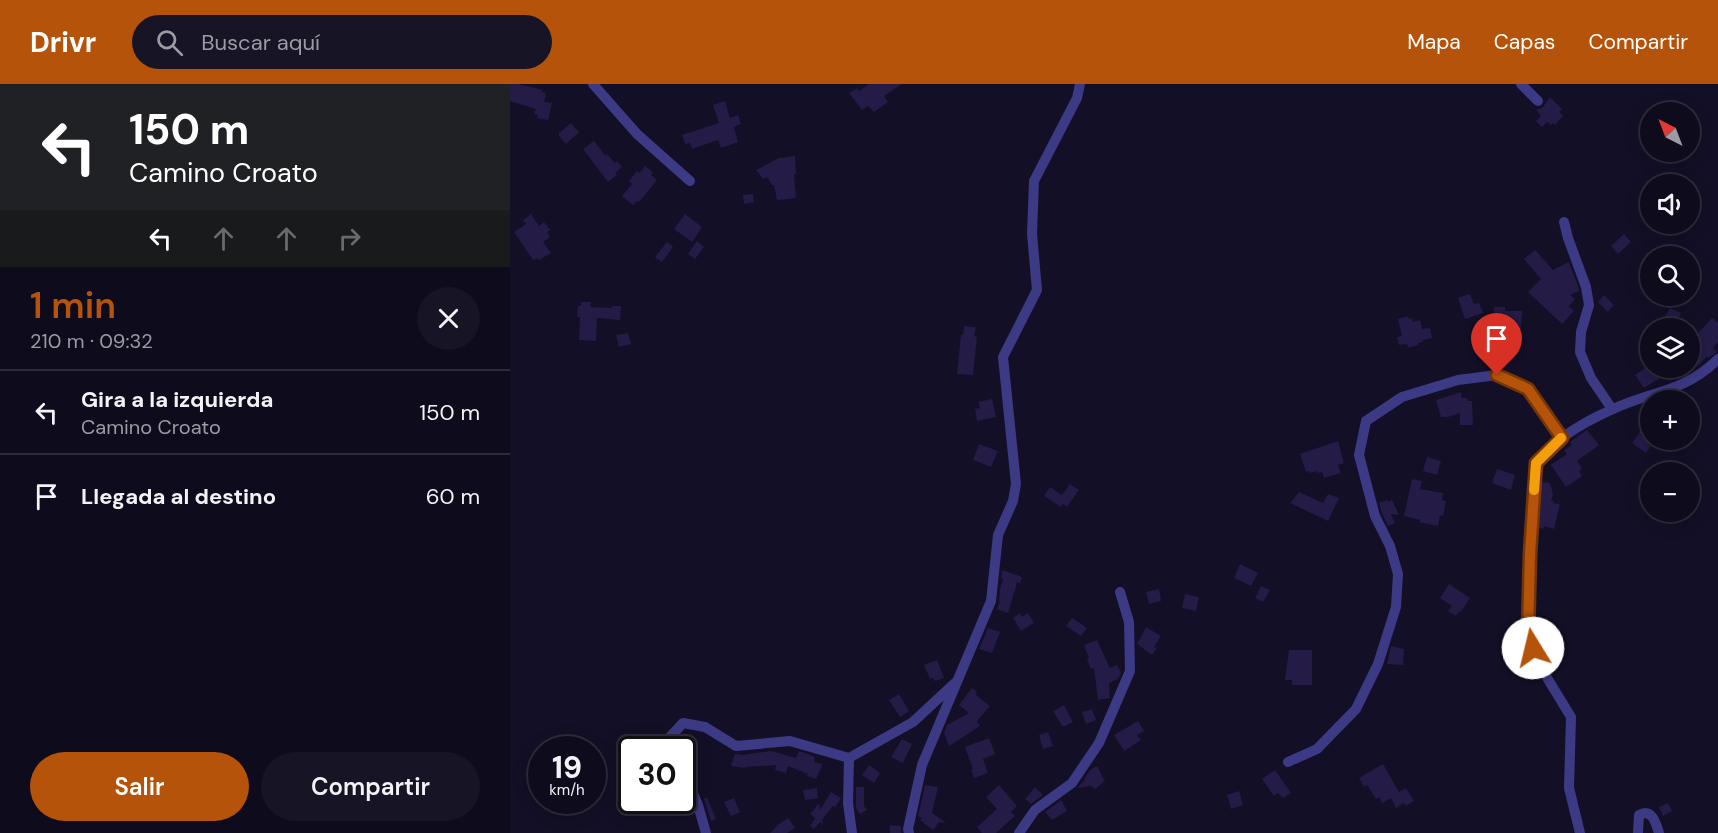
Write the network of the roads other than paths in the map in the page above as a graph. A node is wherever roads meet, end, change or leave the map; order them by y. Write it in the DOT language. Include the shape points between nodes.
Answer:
graph roads {
  1 [pos="593,84"];
  2 [pos="1080,84"];
  3 [pos="1521,84"];
  4 [pos="1538,101"];
  5 [pos="690,181"];
  6 [pos="1564,222"];
  7 [pos="1718,359"];
  8 [pos="1612,409"];
  9 [pos="1562,438"];
  10 [pos="1120,592"];
  11 [pos="959,680"];
  12 [pos="671,736"];
  13 [pos="849,758"];
  14 [pos="1288,762"];
  15 [pos="696,800"];
  16 [pos="1638,832"];
  17 [pos="706,833"];
  18 [pos="852,833"];
  19 [pos="909,833"];
  20 [pos="1018,833"];
  21 [pos="1580,833"];
  22 [pos="1659,833"];
  1 -- 5 [label="street" via="637,135"];
  2 -- 11 [label="street" via="1077,98 1034,181 1032,234 1037,290 1003,357 1016,484 998,535 991,601"];
  3 -- 4 [label="street"];
  6 -- 8 [label="street" via="1586,287 1588,305 1580,352 1591,378"];
  7 -- 8 [label="street" via="1706,372 1680,386"];
  8 -- 9 [label="street"];
  9 -- 14 [label="street" via="1528,389 1497,375 1458,380 1402,397 1366,421 1359,455 1375,516 1398,574 1396,607 1378,664 1356,709 1317,749"];
  9 -- 21 [label="street" via="1536,463 1528,634 1538,663 1571,717 1569,788"];
  10 -- 20 [label="street" via="1128,622 1130,671 1099,743 1072,783 1035,810"];
  11 -- 13 [label="street" via="913,722"];
  11 -- 19 [label="street" via="922,765"];
  12 -- 13 [label="street" via="683,723 705,728 736,746 790,741"];
  13 -- 18 [label="street"];
  15 -- 17 [label="street"];
  16 -- 22 [label="street" via="1639,815 1648,813"];
}
